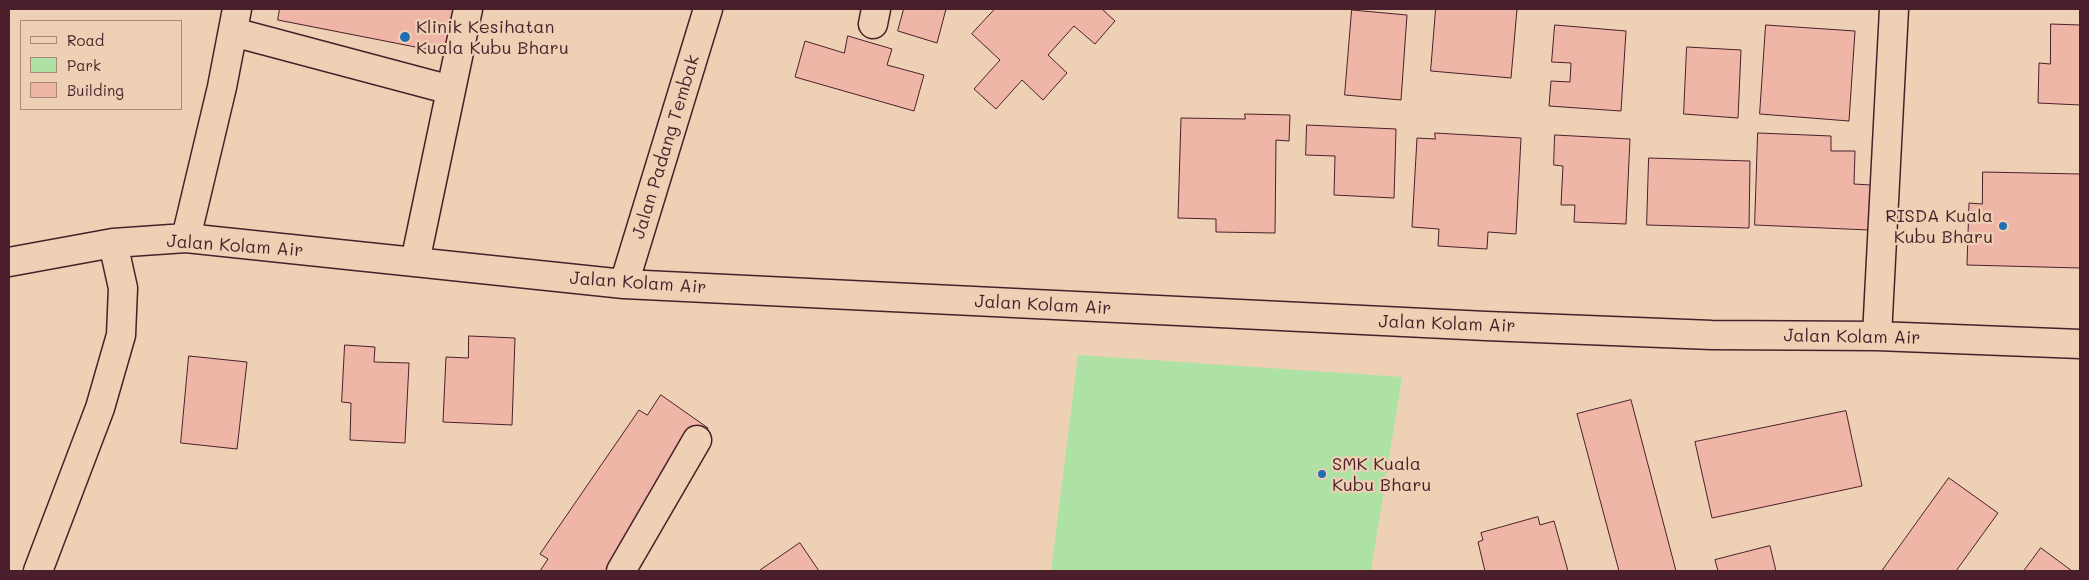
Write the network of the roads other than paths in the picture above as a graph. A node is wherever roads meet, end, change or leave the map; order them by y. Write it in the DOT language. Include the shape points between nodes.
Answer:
graph roads {
  1 [pos="468,9"];
  2 [pos="708,9"];
  3 [pos="1894,9"];
  4 [pos="235,21"];
  5 [pos="452,90"];
  6 [pos="186,238"];
  7 [pos="113,243"];
  8 [pos="9,262"];
  9 [pos="415,262"];
  10 [pos="624,284"];
  11 [pos="1877,336"];
  12 [pos="2080,344"];
  13 [pos="697,440"];
  14 [pos="38,571"];
  15 [pos="621,571"];
  1 -- 5 [label="street"];
  2 -- 10 [label="street, Jalan Padang Tembak"];
  3 -- 11 [label="street"];
  4 -- 5 [label="street"];
  4 -- 6 [label="street"];
  5 -- 9 [label="street"];
  6 -- 7 [label="street, Jalan Kolam Air"];
  6 -- 9 [label="street, Jalan Kolam Air"];
  7 -- 8 [label="street, Jalan Kolam Air"];
  7 -- 14 [label="street" via="123,288 121,335 100,408"];
  9 -- 10 [label="street, Jalan Kolam Air"];
  10 -- 11 [label="street, Jalan Kolam Air" via="1486,326 1712,335"];
  11 -- 12 [label="street, Jalan Kolam Air"];
  13 -- 15 [label="street"];
}
